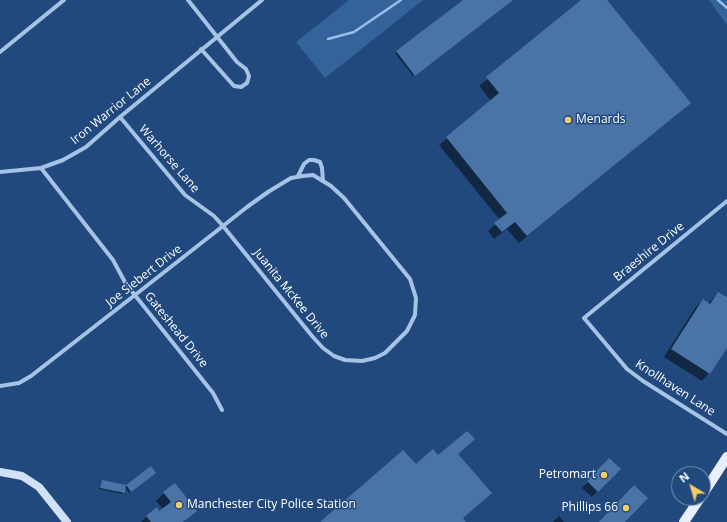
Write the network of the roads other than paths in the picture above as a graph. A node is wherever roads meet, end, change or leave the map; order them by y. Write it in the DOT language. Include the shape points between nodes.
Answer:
graph roads {
  1 [pos="64,0"];
  2 [pos="188,0"];
  3 [pos="262,0"];
  4 [pos="218,36"];
  5 [pos="201,49"];
  6 [pos="0,52"];
  7 [pos="120,117"];
  8 [pos="41,168"];
  9 [pos="0,172"];
  10 [pos="313,175"];
  11 [pos="298,176"];
  12 [pos="323,181"];
  13 [pos="727,201"];
  14 [pos="223,226"];
  15 [pos="135,295"];
  16 [pos="584,318"];
  17 [pos="0,386"];
  18 [pos="222,410"];
  19 [pos="727,434"];
  20 [pos="727,456"];
  21 [pos="0,472"];
  22 [pos="711,481"];
  23 [pos="695,506"];
  24 [pos="67,522"];
  25 [pos="684,522"];
  1 -- 6 [label="street"];
  2 -- 4 [label="street"];
  3 -- 4 [label="street, Iron Warrior Lane"];
  4 -- 5 [label="street, Iron Warrior Lane"];
  4 -- 5 [label="street" via="249,73 247,83 241,87 234,86"];
  5 -- 7 [label="street, Iron Warrior Lane"];
  7 -- 8 [label="street, Iron Warrior Lane" via="86,147 64,160"];
  7 -- 14 [label="street, Warhorse Lane" via="177,187"];
  8 -- 9 [label="street, Iron Warrior Lane"];
  8 -- 15 [label="street, Gateshead Drive" via="113,260"];
  10 -- 11 [label="street, Joe Siebert Drive"];
  10 -- 12 [label="street, Juanita McKee Drive"];
  11 -- 12 [label="street" via="304,164 314,160 320,162"];
  11 -- 14 [label="street, Joe Siebert Drive" via="279,184"];
  12 -- 14 [label="street, Juanita McKee Drive" via="344,198 410,279 415,289 415,315 407,331 375,358 362,361 345,360 323,348"];
  13 -- 16 [label="street, Braeshire Drive"];
  14 -- 15 [label="street, Joe Siebert Drive"];
  15 -- 17 [label="street, Joe Siebert Drive" via="31,376 19,383"];
  15 -- 18 [label="street, Gateshead Drive" via="213,393"];
  16 -- 19 [label="street, Knollhaven Lane" via="627,369"];
  20 -- 22 [label="main road"];
  21 -- 24 [label="street" via="22,476 39,487"];
  23 -- 25 [label="main road"];
}
